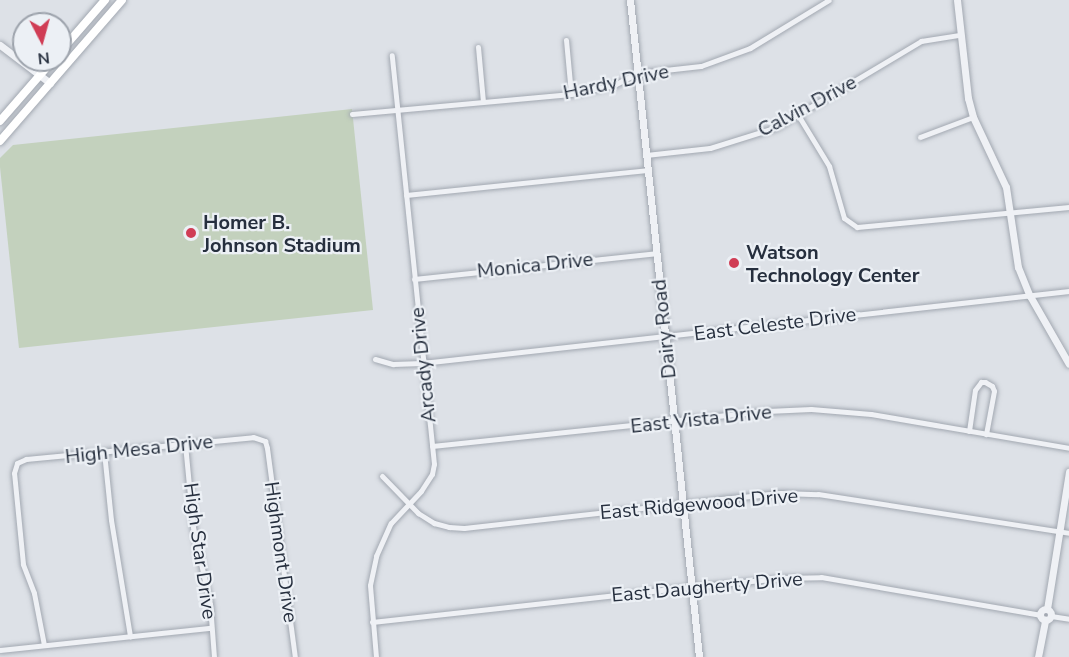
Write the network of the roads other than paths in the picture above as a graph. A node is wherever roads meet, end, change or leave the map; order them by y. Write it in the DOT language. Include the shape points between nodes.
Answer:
graph roads {
  1 [pos="105,0"];
  2 [pos="122,0"];
  3 [pos="630,0"];
  4 [pos="829,0"];
  5 [pos="957,0"];
  6 [pos="960,35"];
  7 [pos="72,38"];
  8 [pos="566,40"];
  9 [pos="0,45"];
  10 [pos="478,47"];
  11 [pos="392,55"];
  12 [pos="42,72"];
  13 [pos="638,73"];
  14 [pos="39,75"];
  15 [pos="50,83"];
  16 [pos="571,94"];
  17 [pos="483,102"];
  18 [pos="398,110"];
  19 [pos="352,114"];
  20 [pos="798,115"];
  21 [pos="973,117"];
  22 [pos="0,121"];
  23 [pos="920,137"];
  24 [pos="0,141"];
  25 [pos="646,155"];
  26 [pos="648,170"];
  27 [pos="406,195"];
  28 [pos="1069,207"];
  29 [pos="1010,214"];
  30 [pos="656,253"];
  31 [pos="414,279"];
  32 [pos="1069,291"];
  33 [pos="1030,296"];
  34 [pos="664,338"];
  35 [pos="375,359"];
  36 [pos="422,363"];
  37 [pos="1069,364"];
  38 [pos="673,421"];
  39 [pos="969,431"];
  40 [pos="986,434"];
  41 [pos="185,444"];
  42 [pos="432,446"];
  43 [pos="267,448"];
  44 [pos="1069,448"];
  45 [pos="104,452"];
  46 [pos="1069,472"];
  47 [pos="382,476"];
  48 [pos="409,503"];
  49 [pos="682,504"];
  50 [pos="1059,532"];
  51 [pos="1069,533"];
  52 [pos="691,586"];
  53 [pos="1046,615"];
  54 [pos="1069,619"];
  55 [pos="372,622"];
  56 [pos="211,628"];
  57 [pos="130,636"];
  58 [pos="44,645"];
  59 [pos="0,650"];
  60 [pos="214,657"];
  61 [pos="295,657"];
  62 [pos="376,657"];
  63 [pos="699,657"];
  64 [pos="1038,657"];
  1 -- 7 [label="main road"];
  2 -- 15 [label="main road"];
  3 -- 13 [label="street, Dairy Road"];
  4 -- 13 [label="street, Hardy Drive" via="733,55 701,66"];
  5 -- 6 [label="street"];
  6 -- 20 [label="street, Calvin Drive" via="921,41"];
  6 -- 21 [label="street"];
  8 -- 16 [label="street"];
  9 -- 14 [label="street"];
  10 -- 17 [label="street"];
  11 -- 18 [label="street, Arcady Drive"];
  12 -- 14 [label="main road"];
  13 -- 16 [label="street, Hardy Drive" via="614,85"];
  13 -- 25 [label="street, Dairy Road"];
  14 -- 15 [label="street"];
  14 -- 22 [label="main road"];
  15 -- 24 [label="main road"];
  16 -- 17 [label="street, Hardy Drive"];
  17 -- 18 [label="street, Hardy Drive"];
  18 -- 19 [label="street, Hardy Drive"];
  18 -- 27 [label="street, Arcady Drive"];
  20 -- 25 [label="street, Calvin Drive" via="755,135 710,148"];
  20 -- 29 [label="street" via="828,166 844,218 856,227"];
  21 -- 23 [label="street"];
  21 -- 29 [label="street" via="1006,187"];
  25 -- 26 [label="street, Dairy Road"];
  26 -- 27 [label="street"];
  26 -- 30 [label="street, Dairy Road"];
  27 -- 31 [label="street, Arcady Drive"];
  28 -- 29 [label="street"];
  29 -- 33 [label="street" via="1018,267"];
  30 -- 31 [label="street, Monica Drive"];
  30 -- 34 [label="street, Dairy Road"];
  31 -- 36 [label="street, Arcady Drive"];
  32 -- 33 [label="street, East Celeste Drive"];
  33 -- 34 [label="street, East Celeste Drive"];
  33 -- 37 [label="street"];
  34 -- 36 [label="street, East Celeste Drive"];
  34 -- 38 [label="street, Dairy Road"];
  35 -- 36 [label="street, East Celeste Drive"];
  36 -- 42 [label="street, Arcady Drive"];
  38 -- 39 [label="street, East Vista Drive" via="767,411 837,410"];
  38 -- 42 [label="street, East Vista Drive"];
  38 -- 49 [label="street, Dairy Road"];
  39 -- 40 [label="street, East Vista Drive"];
  39 -- 40 [label="street" via="975,390 985,382 993,391"];
  40 -- 44 [label="street, East Vista Drive"];
  41 -- 43 [label="street, High Mesa Drive" via="253,437 265,441"];
  41 -- 45 [label="street, High Mesa Drive"];
  41 -- 56 [label="street, High Star Drive"];
  42 -- 48 [label="street, Arcady Drive" via="432,474"];
  43 -- 61 [label="street, Highmont Drive"];
  45 -- 57 [label="street"];
  45 -- 58 [label="street, High Mesa Drive" via="17,463 14,473 23,564 34,593"];
  46 -- 50 [label="street"];
  47 -- 48 [label="street, East Ridgewood Drive"];
  48 -- 49 [label="street, East Ridgewood Drive" via="434,523 464,528"];
  48 -- 55 [label="street, Arcady Drive" via="391,523 376,556 370,585"];
  49 -- 50 [label="street, East Ridgewood Drive" via="818,494"];
  49 -- 52 [label="street, Dairy Road"];
  50 -- 51 [label="street, East Ridgewood Drive"];
  50 -- 53 [label="street"];
  52 -- 53 [label="street, East Daugherty Drive" via="821,577"];
  52 -- 55 [label="street, East Daugherty Drive"];
  52 -- 63 [label="street, Dairy Road"];
  53 -- 54 [label="street, East Daugherty Drive"];
  53 -- 64 [label="street"];
  55 -- 62 [label="street, Arcady Drive"];
  56 -- 57 [label="street"];
  56 -- 60 [label="street, High Star Drive"];
  57 -- 58 [label="street"];
  58 -- 59 [label="street"];
}
